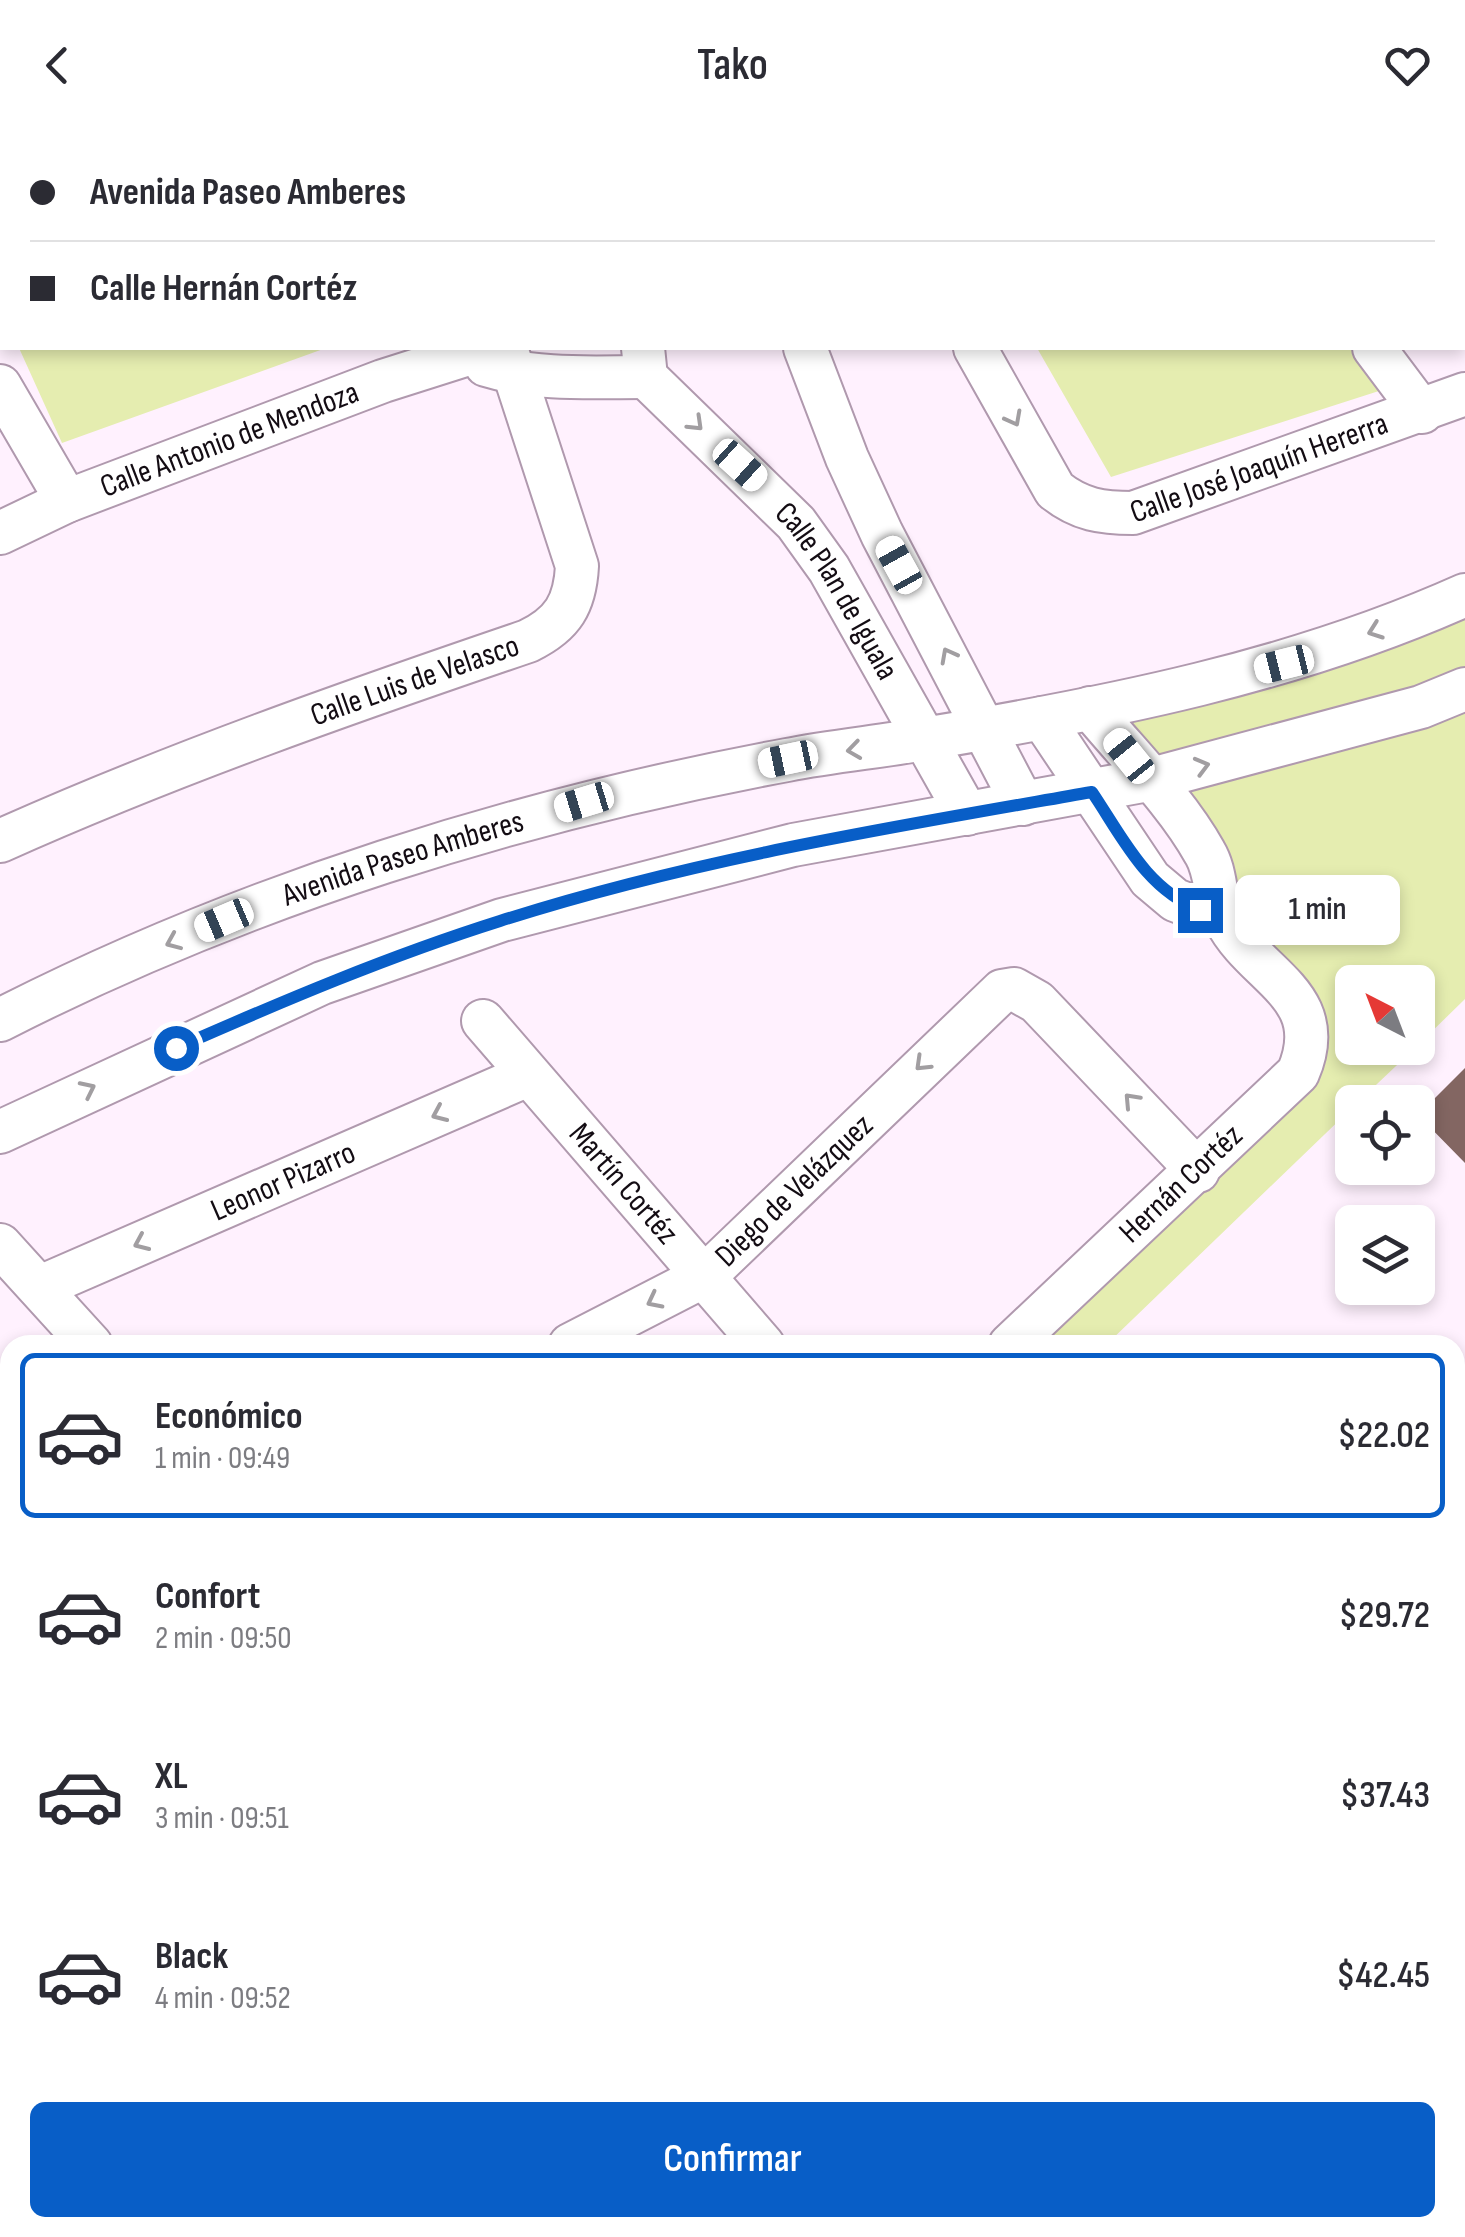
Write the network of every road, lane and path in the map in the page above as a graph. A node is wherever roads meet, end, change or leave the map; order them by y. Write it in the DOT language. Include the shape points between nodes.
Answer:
graph roads {
  1 [pos="806,350"];
  2 [pos="976,350"];
  3 [pos="1376,350"];
  4 [pos="491,356"];
  5 [pos="645,362"];
  6 [pos="374,364"];
  7 [pos="0,386"];
  8 [pos="1465,394"];
  9 [pos="1422,412"];
  10 [pos="67,501"];
  11 [pos="0,533"];
  12 [pos="1465,595"];
  13 [pos="1465,689"];
  14 [pos="1090,708"];
  15 [pos="1042,718"];
  16 [pos="984,728"];
  17 [pos="922,740"];
  18 [pos="1148,780"];
  19 [pos="1092,792"];
  20 [pos="1024,804"];
  21 [pos="967,814"];
  22 [pos="0,841"];
  23 [pos="1225,919"];
  24 [pos="0,1020"];
  25 [pos="483,1021"];
  26 [pos="528,1075"];
  27 [pos="0,1132"];
  28 [pos="1198,1171"];
  29 [pos="0,1245"];
  30 [pos="706,1274"];
  31 [pos="40,1287"];
  32 [pos="82,1335"];
  33 [pos="589,1335"];
  34 [pos="755,1335"];
  35 [pos="1021,1335"];
  16 -- 1 [label="street, Calle Plan de Iguala, one-way" via="846,458"];
  2 -- 9 [label="street, Calle José Joaquín Hererra, one-way" via="1055,490 1100,513 1133,513"];
  3 -- 9 [label="street"];
  4 -- 5 [label="street, Calle Antonio de Mendoza"];
  4 -- 6 [label="street, Calle Antonio de Mendoza"];
  4 -- 22 [label="street, Calle Luis de Velasco" via="577,566 575,595 556,625 528,641 137,781"];
  5 -- 17 [label="street, Calle Plan de Iguala, one-way" via="796,523 829,569"];
  6 -- 10 [label="street, Calle Antonio de Mendoza"];
  7 -- 10 [label="street"];
  8 -- 9 [label="street, Calle José Joaquín Hererra"];
  10 -- 11 [label="street, Calle Antonio de Mendoza"];
  12 -- 14 [label="street, Avenida Paseo Amberes, one-way" via="1284,664"];
  18 -- 13 [label="street, one-way" via="1421,707"];
  14 -- 15 [label="street, Avenida Paseo Amberes"];
  14 -- 18 [label="street"];
  15 -- 16 [label="street, Avenida Paseo Amberes"];
  15 -- 19 [label="street"];
  16 -- 17 [label="street, Avenida Paseo Amberes"];
  16 -- 20 [label="street, Calle Plan de Iguala"];
  17 -- 21 [label="street, Calle Plan de Iguala"];
  17 -- 24 [label="street, Avenida Paseo Amberes, one-way" via="788,759 584,802 224,920"];
  18 -- 19 [label="street"];
  18 -- 23 [label="street" via="1205,852"];
  19 -- 20 [label="street"];
  19 -- 23 [label="street" via="1164,892"];
  20 -- 21 [label="street"];
  27 -- 21 [label="street, one-way" via="322,983 502,920 793,845"];
  23 -- 28 [label="street, Hernán Cortéz" via="1298,1004 1308,1026 1306,1052 1298,1072"];
  25 -- 26 [label="street, Martín Cortéz"];
  26 -- 30 [label="street, Martín Cortéz"];
  26 -- 31 [label="street, Leonor Pizarro, one-way"];
  28 -- 30 [label="street, Diego de Velázquez, one-way" via="1037,1002 1014,989 992,996"];
  28 -- 35 [label="street, Hernán Cortéz"];
  29 -- 31 [label="street"];
  30 -- 33 [label="street, Diego de Velázquez, one-way"];
  30 -- 34 [label="street, Martín Cortéz"];
  31 -- 32 [label="street"];
}
